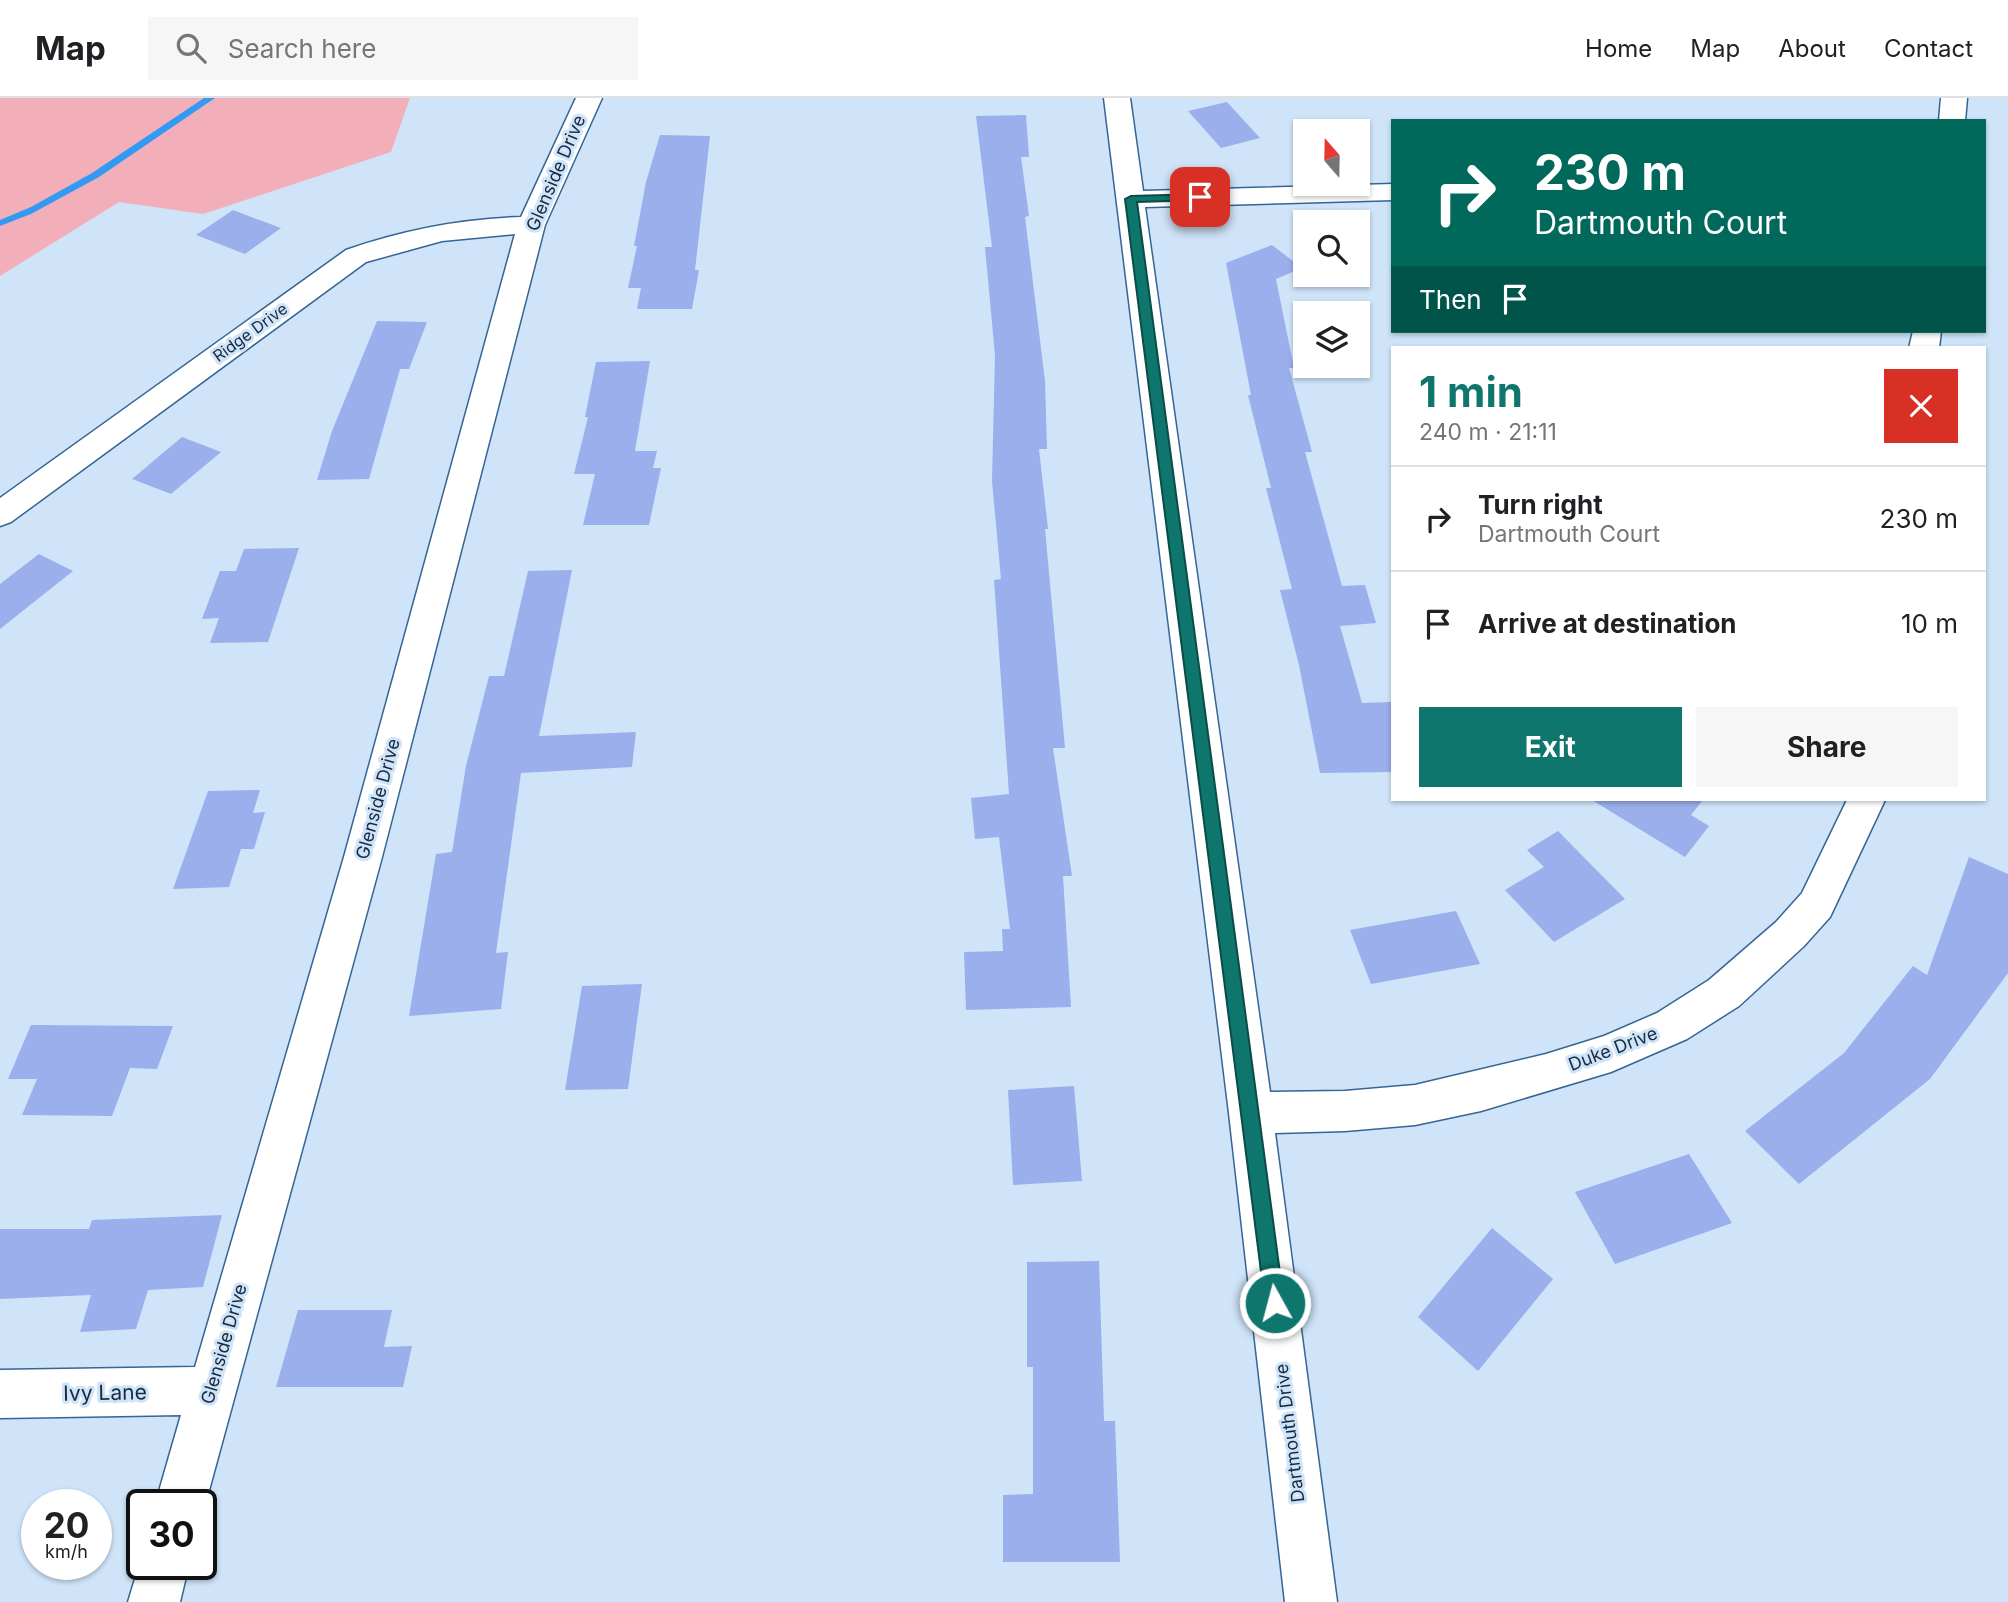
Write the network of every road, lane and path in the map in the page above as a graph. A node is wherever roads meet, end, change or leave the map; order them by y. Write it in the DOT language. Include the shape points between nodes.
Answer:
graph roads {
  1 [pos="589,98"];
  2 [pos="1117,98"];
  3 [pos="1954,98"];
  4 [pos="1952,119"];
  5 [pos="1391,192"];
  6 [pos="1131,199"];
  7 [pos="531,225"];
  8 [pos="0,514"];
  9 [pos="1866,801"];
  10 [pos="1251,1113"];
  11 [pos="210,1391"];
  12 [pos="0,1394"];
  13 [pos="184,1489"];
  14 [pos="160,1580"];
  15 [pos="154,1602"];
  16 [pos="1311,1602"];
  1 -- 7 [label="street, Glenside Drive"];
  2 -- 6 [label="street, Dartmouth Drive"];
  3 -- 4 [label="street"];
  5 -- 6 [label="street"];
  6 -- 10 [label="street, Dartmouth Drive"];
  7 -- 8 [label="street, Ridge Drive" via="477,226 436,233 356,256"];
  7 -- 11 [label="street, Glenside Drive" via="363,857"];
  9 -- 10 [label="street, Duke Drive" via="1815,905 1724,993 1672,1026 1611,1053 1546,1074 1415,1105"];
  10 -- 16 [label="street, Dartmouth Drive"];
  11 -- 12 [label="street, Ivy Lane"];
  11 -- 13 [label="street, Glenside Drive"];
  14 -- 15 [label="street"];
}
